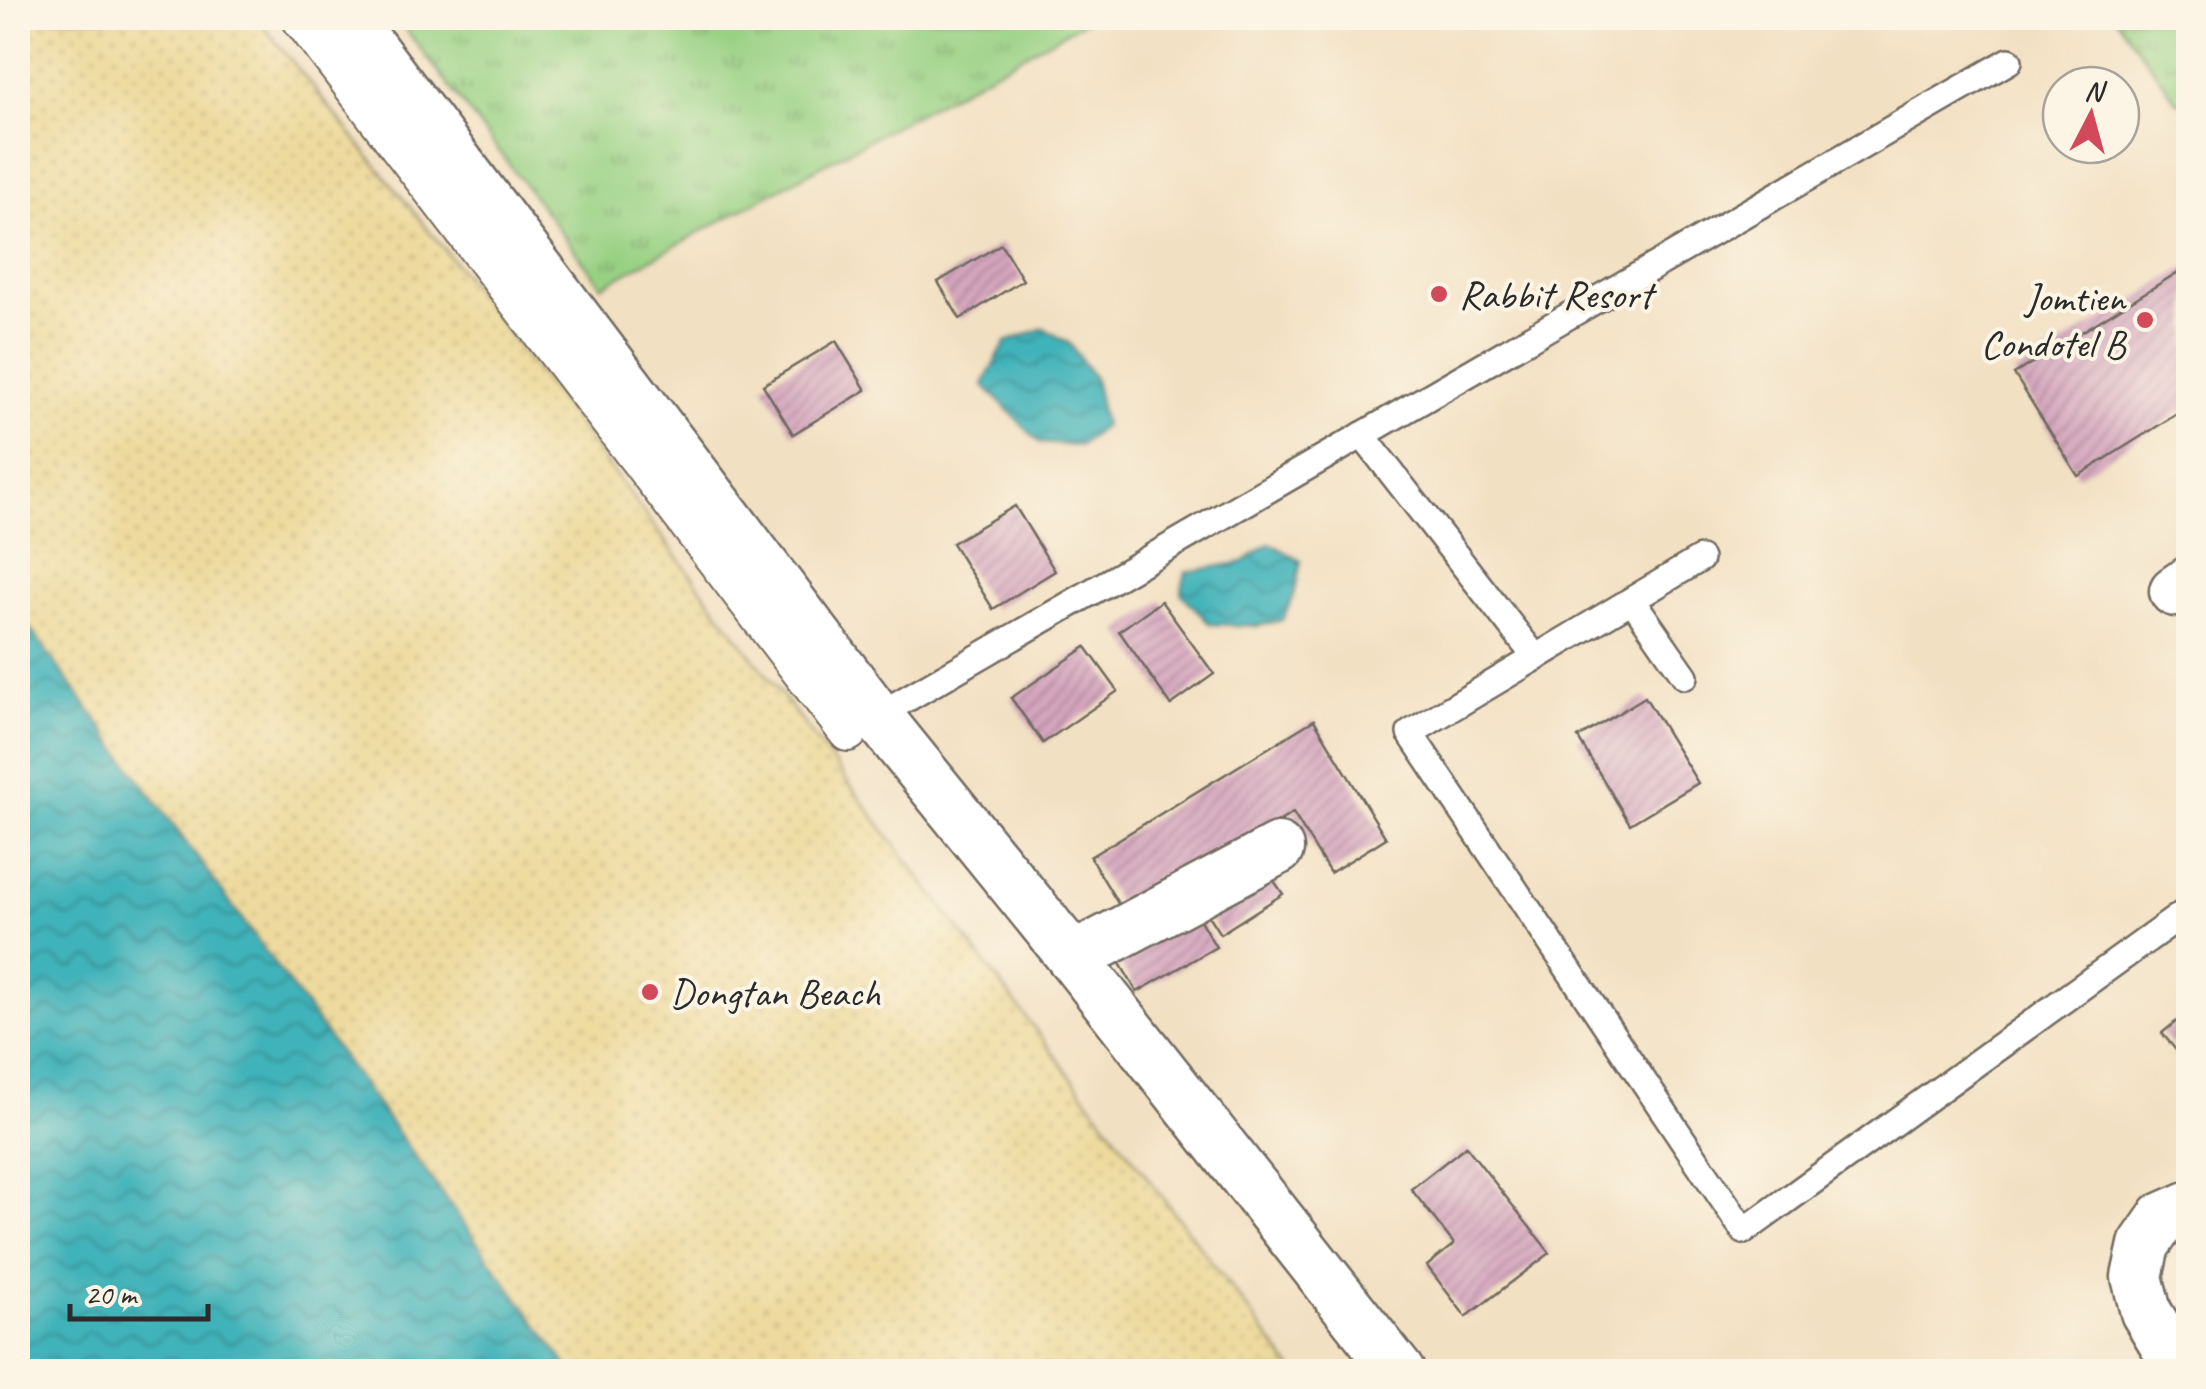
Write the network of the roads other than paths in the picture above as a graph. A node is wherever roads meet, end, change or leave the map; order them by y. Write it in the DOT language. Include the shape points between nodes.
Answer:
graph roads {
  1 [pos="301,18"];
  2 [pos="348,18"];
  3 [pos="2008,60"];
  4 [pos="1362,436"];
  5 [pos="1700,559"];
  6 [pos="1632,600"];
  7 [pos="1536,658"];
  8 [pos="1685,676"];
  9 [pos="862,724"];
  10 [pos="1278,849"];
  11 [pos="2188,910"];
  12 [pos="1073,958"];
  13 [pos="2188,1207"];
  14 [pos="1399,1372"];
  15 [pos="2182,1372"];
  1 -- 9 [label="street"];
  2 -- 9 [label="street"];
  3 -- 4 [label="lane"];
  4 -- 7 [label="lane"];
  4 -- 9 [label="lane"];
  5 -- 6 [label="lane"];
  6 -- 7 [label="lane"];
  6 -- 8 [label="lane"];
  7 -- 11 [label="lane" via="1410,733 1744,1231"];
  9 -- 12 [label="street"];
  10 -- 12 [label="street"];
  12 -- 14 [label="street"];
  13 -- 15 [label="street" via="2163,1218 2144,1245 2137,1277 2146,1312"];
}
